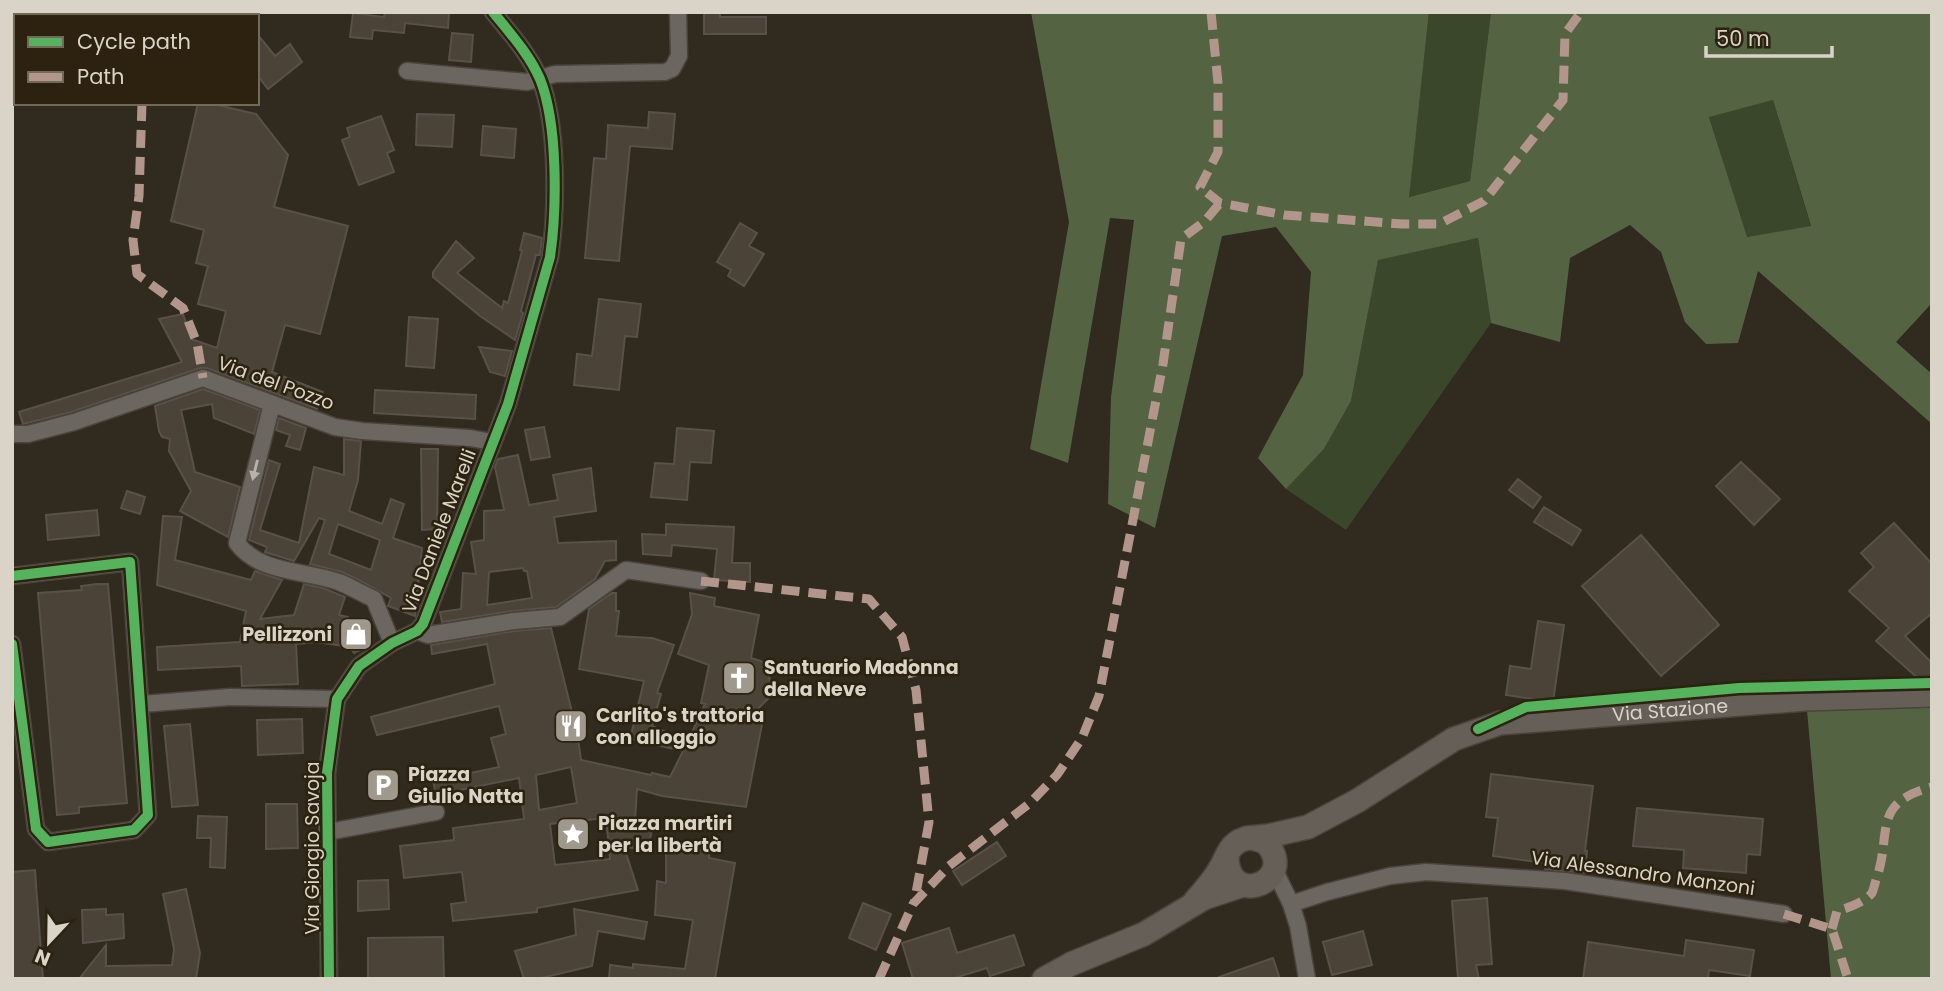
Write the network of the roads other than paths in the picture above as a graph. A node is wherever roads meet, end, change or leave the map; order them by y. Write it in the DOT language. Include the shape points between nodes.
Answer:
graph roads {
  1 [pos="493,12"];
  2 [pos="678,12"];
  3 [pos="407,71"];
  4 [pos="539,77"];
  5 [pos="272,404"];
  6 [pos="12,434"];
  7 [pos="492,442"];
  8 [pos="12,576"];
  9 [pos="701,581"];
  10 [pos="417,631"];
  11 [pos="12,643"];
  12 [pos="392,643"];
  13 [pos="1932,695"];
  14 [pos="337,699"];
  15 [pos="142,704"];
  16 [pos="436,812"];
  17 [pos="1308,827"];
  18 [pos="328,832"];
  19 [pos="1247,838"];
  20 [pos="1227,857"];
  21 [pos="1274,866"];
  22 [pos="1247,886"];
  23 [pos="1193,903"];
  24 [pos="1290,904"];
  25 [pos="1784,914"];
  26 [pos="330,979"];
  27 [pos="1044,979"];
  28 [pos="1307,979"];
  1 -- 4 [label="street, Via Daniele Marelli"];
  2 -- 4 [label="street" via="679,56 666,72"];
  3 -- 4 [label="street" via="527,82"];
  4 -- 7 [label="street, Via Daniele Marelli" via="550,121 554,233 521,362"];
  5 -- 6 [label="street, Via del Pozzo" via="203,378 74,422"];
  5 -- 7 [label="street, Via del Pozzo" via="362,432"];
  5 -- 12 [label="street, one-way" via="237,543 254,559 338,582 374,599"];
  7 -- 10 [label="street, Via Daniele Marelli"];
  8 -- 15 [label="street" via="130,562"];
  9 -- 10 [label="street" via="626,570 561,617 428,635"];
  10 -- 12 [label="street, Via Giorgio Savoja"];
  11 -- 15 [label="street" via="36,829 48,842 134,830 148,815"];
  12 -- 14 [label="street, Via Giorgio Savoja" via="359,666"];
  13 -- 17 [label="main road, Via Stazione" via="1806,698 1500,723 1454,739"];
  14 -- 15 [label="street" via="230,697"];
  14 -- 18 [label="street, Via Giorgio Savoja" via="327,773"];
  16 -- 18 [label="street"];
  17 -- 19 [label="main road, Via Stazione"];
  17 -- 21 [label="main road, Via Stazione" via="1278,854"];
  18 -- 26 [label="street, Via Giorgio Savoja"];
  19 -- 20 [label="main road" via="1236,843"];
  19 -- 21 [label="main road" via="1268,845"];
  20 -- 22 [label="main road" via="1232,877"];
  20 -- 23 [label="main road"];
  21 -- 22 [label="main road" via="1265,881"];
  21 -- 24 [label="street"];
  22 -- 23 [label="main road"];
  22 -- 24 [label="street"];
  23 -- 27 [label="main road" via="1144,934"];
  24 -- 25 [label="street, Via Alessandro Manzoni" via="1390,876 1426,872 1565,881"];
  24 -- 28 [label="street"];
}
